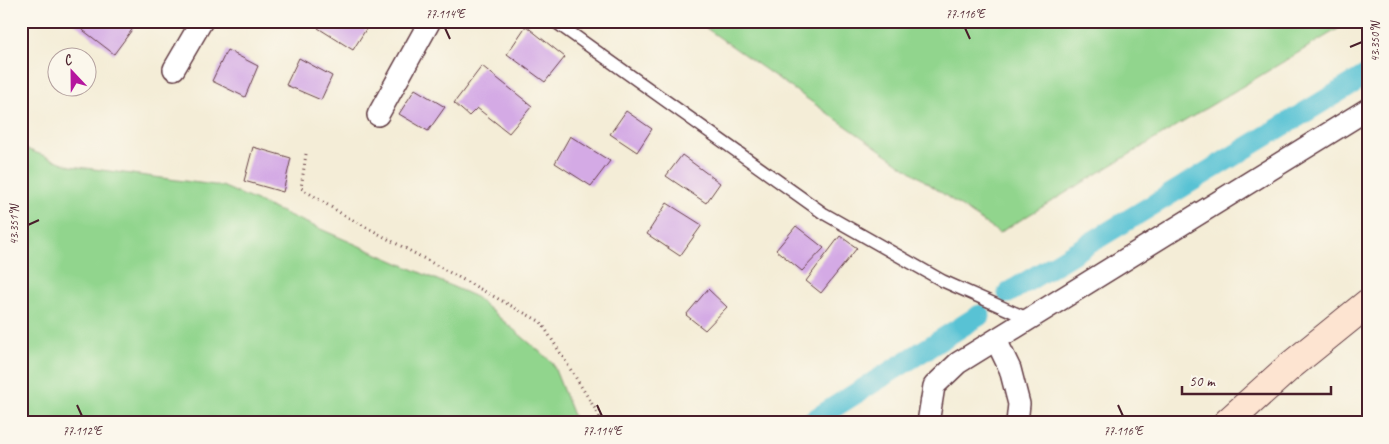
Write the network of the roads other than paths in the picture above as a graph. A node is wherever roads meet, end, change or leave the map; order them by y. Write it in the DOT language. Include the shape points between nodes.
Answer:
graph roads {
  1 [pos="202,21"];
  2 [pos="430,21"];
  3 [pos="554,21"];
  4 [pos="174,68"];
  5 [pos="1368,109"];
  6 [pos="378,115"];
  7 [pos="1368,303"];
  8 [pos="1029,319"];
  9 [pos="996,340"];
  10 [pos="928,423"];
  11 [pos="1016,423"];
  12 [pos="1227,423"];
  1 -- 4 [label="street"];
  2 -- 6 [label="street"];
  3 -- 8 [label="lane" via="823,213 943,281"];
  5 -- 8 [label="street"];
  7 -- 12 [label="street"];
  8 -- 9 [label="street"];
  9 -- 10 [label="street" via="958,363 934,386"];
  9 -- 11 [label="street" via="1010,369 1019,404"];
}
